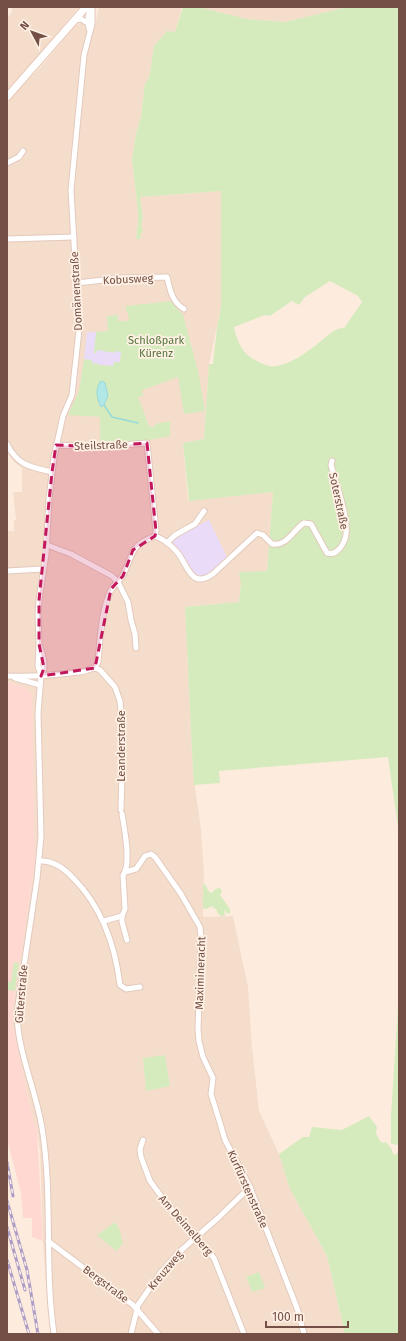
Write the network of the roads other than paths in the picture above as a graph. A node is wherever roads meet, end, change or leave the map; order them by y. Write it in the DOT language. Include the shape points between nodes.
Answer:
graph roads {
  1 [pos="86,7"];
  2 [pos="91,7"];
  3 [pos="74,21"];
  4 [pos="89,24"];
  5 [pos="90,30"];
  6 [pos="7,97"];
  7 [pos="23,151"];
  8 [pos="7,163"];
  9 [pos="74,237"];
  10 [pos="7,239"];
  11 [pos="77,283"];
  12 [pos="184,309"];
  13 [pos="7,444"];
  14 [pos="56,445"];
  15 [pos="332,461"];
  16 [pos="52,472"];
  17 [pos="204,511"];
  18 [pos="154,536"];
  19 [pos="167,542"];
  20 [pos="47,545"];
  21 [pos="43,569"];
  22 [pos="7,571"];
  23 [pos="118,582"];
  24 [pos="136,648"];
  25 [pos="95,668"];
  26 [pos="8,676"];
  27 [pos="41,676"];
  28 [pos="40,685"];
  29 [pos="39,861"];
  30 [pos="126,872"];
  31 [pos="122,916"];
  32 [pos="104,921"];
  33 [pos="127,940"];
  34 [pos="140,987"];
  35 [pos="200,1044"];
  36 [pos="143,1140"];
  37 [pos="250,1187"];
  38 [pos="196,1236"];
  39 [pos="48,1241"];
  40 [pos="137,1308"];
  41 [pos="54,1334"];
  42 [pos="131,1334"];
  43 [pos="158,1334"];
  44 [pos="244,1334"];
  45 [pos="304,1334"];
  1 -- 3 [label="main road"];
  2 -- 4 [label="street, Domänenstraße"];
  2 -- 5 [label="street, Domänenstraße"];
  3 -- 4 [label="street" via="81,20"];
  3 -- 6 [label="main road"];
  4 -- 5 [label="street, Domänenstraße"];
  5 -- 9 [label="street, Domänenstraße" via="84,55 71,190"];
  7 -- 8 [label="street"];
  9 -- 10 [label="street"];
  9 -- 11 [label="street, Domänenstraße"];
  11 -- 12 [label="street, Kobusweg" via="121,278 167,278 174,300"];
  11 -- 14 [label="street, Domänenstraße" via="79,330 72,395 63,416"];
  13 -- 16 [label="street" via="21,463"];
  14 -- 16 [label="street, Domänenstraße"];
  14 -- 18 [label="street, Steilstraße" via="98,447 147,443 156,524"];
  15 -- 19 [label="street, Soterstraße" via="346,535 342,546 331,554 327,553 313,527 309,523 304,523 289,538 278,544 272,544 257,533 214,573 200,579 189,573 180,555"];
  16 -- 20 [label="street, Domänenstraße"];
  17 -- 19 [label="street" via="195,524"];
  18 -- 19 [label="street, Soterstraße"];
  18 -- 23 [label="street" via="136,546"];
  20 -- 21 [label="street, Domänenstraße"];
  20 -- 23 [label="street" via="71,554 112,576"];
  21 -- 22 [label="street"];
  21 -- 27 [label="street, Domänenstraße" via="38,614"];
  23 -- 24 [label="street" via="128,602"];
  23 -- 25 [label="street" via="111,589 106,604"];
  25 -- 27 [label="street" via="83,672"];
  25 -- 30 [label="street, Leanderstraße" via="100,670 114,687 120,701 123,733 120,792"];
  26 -- 27 [label="street"];
  26 -- 28 [label="street"];
  27 -- 28 [label="street, Güterstraße"];
  28 -- 29 [label="street, Güterstraße"];
  29 -- 32 [label="street" via="58,864 71,874 85,889"];
  29 -- 39 [label="street, Güterstraße" via="17,1024 42,1128 46,1163"];
  30 -- 31 [label="street" via="123,874 125,909"];
  30 -- 35 [label="street, Maximineracht" via="136,869 144,856 151,854 178,889 200,927"];
  31 -- 32 [label="street"];
  31 -- 33 [label="street"];
  32 -- 34 [label="street" via="114,950 120,985 126,989"];
  35 -- 37 [label="street, Kurfürstenstraße" via="213,1078 211,1094 225,1140"];
  36 -- 38 [label="street, Am Deimelberg" via="141,1157 150,1181"];
  37 -- 38 [label="street, Kreuzweg"];
  37 -- 45 [label="street, Kurfürstenstraße" via="297,1308"];
  38 -- 40 [label="street, Kreuzweg" via="161,1272"];
  38 -- 44 [label="street, Am Deimelberg" via="214,1258"];
  39 -- 40 [label="street, Bergstraße"];
  39 -- 41 [label="street, Güterstraße"];
  40 -- 42 [label="street, Kreuzweg"];
  40 -- 43 [label="street, Bergstraße"];
}
